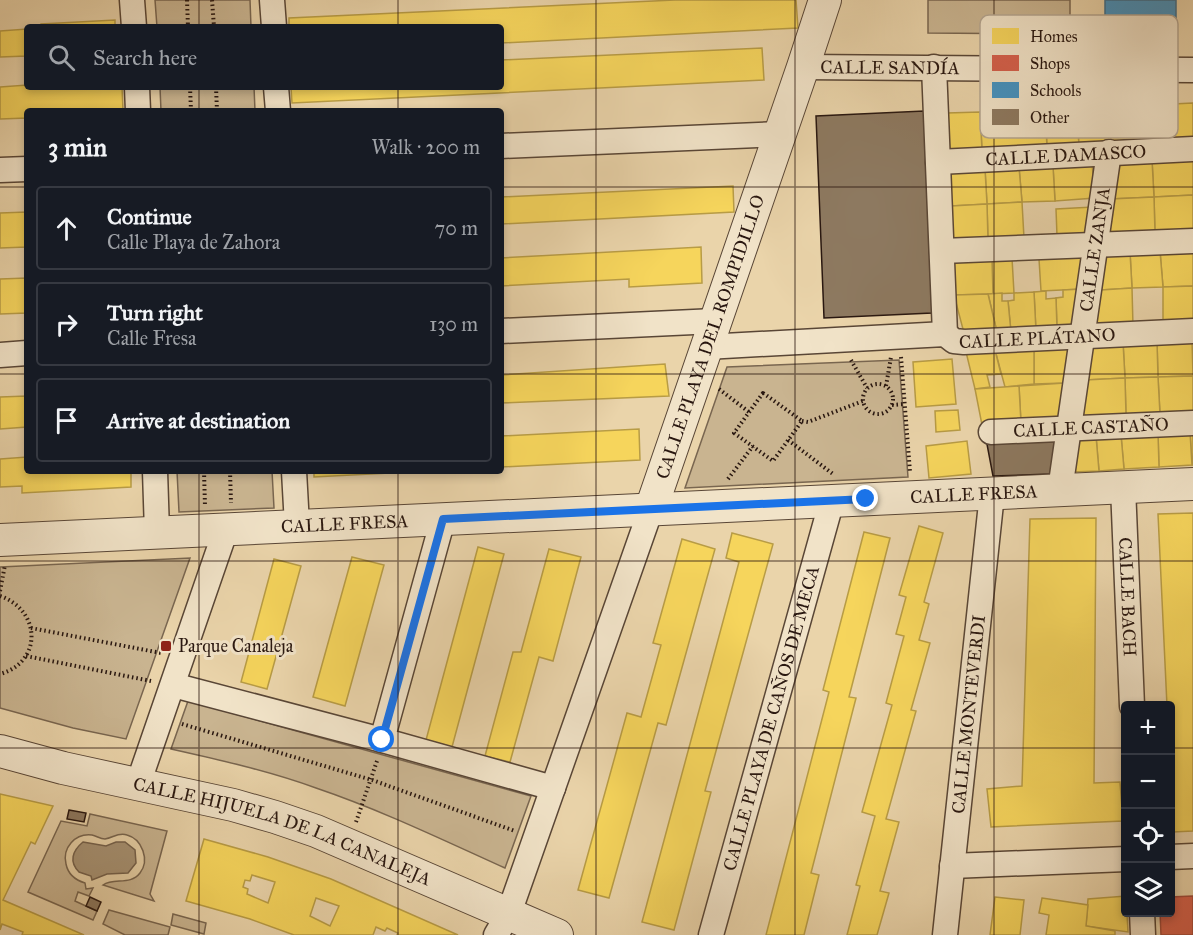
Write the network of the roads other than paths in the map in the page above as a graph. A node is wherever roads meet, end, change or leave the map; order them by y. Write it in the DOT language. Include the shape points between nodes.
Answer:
graph roads {
  1 [pos="132,0"];
  2 [pos="272,0"];
  3 [pos="825,0"];
  4 [pos="134,24"];
  5 [pos="274,24"];
  6 [pos="804,67"];
  7 [pos="934,67"];
  8 [pos="980,68"];
  9 [pos="1178,70"];
  10 [pos="1193,70"];
  11 [pos="136,90"];
  12 [pos="276,90"];
  13 [pos="138,108"];
  14 [pos="278,108"];
  15 [pos="779,134"];
  16 [pos="504,146"];
  17 [pos="1193,149"];
  18 [pos="1109,152"];
  19 [pos="938,162"];
  20 [pos="24,168"];
  21 [pos="0,170"];
  22 [pos="1193,241"];
  23 [pos="1097,245"];
  24 [pos="942,251"];
  25 [pos="504,331"];
  26 [pos="1193,331"];
  27 [pos="945,334"];
  28 [pos="1083,337"];
  29 [pos="706,347"];
  30 [pos="24,353"];
  31 [pos="0,355"];
  32 [pos="1193,423"];
  33 [pos="1068,429"];
  34 [pos="991,432"];
  35 [pos="154,474"];
  36 [pos="294,474"];
  37 [pos="1193,484"];
  38 [pos="1123,487"];
  39 [pos="1060,490"];
  40 [pos="992,494"];
  41 [pos="832,500"];
  42 [pos="651,509"];
  43 [pos="443,519"];
  44 [pos="297,525"];
  45 [pos="222,529"];
  46 [pos="157,532"];
  47 [pos="0,540"];
  48 [pos="173,685"];
  49 [pos="1132,701"];
  50 [pos="382,740"];
  51 [pos="0,751"];
  52 [pos="138,784"];
  53 [pos="554,788"];
  54 [pos="1193,856"];
  55 [pos="1175,857"];
  56 [pos="1121,859"];
  57 [pos="951,866"];
  58 [pos="1142,917"];
  59 [pos="502,924"];
  60 [pos="557,935"];
  61 [pos="711,935"];
  62 [pos="945,935"];
  63 [pos="1143,935"];
  1 -- 4 [label="street"];
  2 -- 5 [label="street"];
  3 -- 6 [label="street, CALLE PLAYA DEL ROMPIDILLO"];
  6 -- 7 [label="street, CALLE SANDÍA"];
  6 -- 15 [label="street, CALLE PLAYA DEL ROMPIDILLO"];
  7 -- 8 [label="street, CALLE SANDÍA"];
  7 -- 19 [label="street"];
  9 -- 10 [label="street, CALLE SANDÍA"];
  11 -- 13 [label="street"];
  12 -- 14 [label="street"];
  15 -- 16 [label="street"];
  15 -- 29 [label="street, CALLE PLAYA DEL ROMPIDILLO"];
  17 -- 18 [label="street, CALLE DAMASCO"];
  18 -- 19 [label="street, CALLE DAMASCO"];
  18 -- 23 [label="street, CALLE ZANJA"];
  19 -- 24 [label="street"];
  20 -- 21 [label="street"];
  22 -- 23 [label="street"];
  23 -- 24 [label="street"];
  23 -- 28 [label="street, CALLE ZANJA"];
  24 -- 27 [label="street"];
  25 -- 29 [label="street, CALLE PLÁTANO"];
  26 -- 28 [label="street, CALLE PLÁTANO"];
  27 -- 28 [label="street, CALLE PLÁTANO" via="964,342"];
  27 -- 29 [label="street, CALLE PLÁTANO"];
  28 -- 33 [label="street, CALLE ZANJA"];
  29 -- 42 [label="street, CALLE PLAYA DEL ROMPIDILLO"];
  30 -- 31 [label="street"];
  32 -- 33 [label="street, CALLE CASTAÑO"];
  33 -- 34 [label="street, CALLE CASTAÑO"];
  33 -- 39 [label="street, CALLE ZANJA"];
  35 -- 46 [label="street"];
  36 -- 44 [label="street"];
  37 -- 38 [label="street, CALLE FRESA"];
  38 -- 39 [label="street, CALLE FRESA"];
  38 -- 49 [label="street, CALLE BACH"];
  39 -- 40 [label="street, CALLE FRESA"];
  40 -- 41 [label="street, CALLE FRESA"];
  40 -- 57 [label="street, CALLE MONTEVERDI"];
  41 -- 42 [label="street, CALLE FRESA"];
  41 -- 61 [label="street, CALLE PLAYA DE CAÑOS DE MECA"];
  42 -- 43 [label="street, CALLE FRESA"];
  42 -- 53 [label="street, CALLE PLAYA DEL ROMPIDILLO"];
  43 -- 44 [label="street, CALLE FRESA"];
  43 -- 50 [label="street"];
  44 -- 45 [label="street, CALLE FRESA"];
  45 -- 46 [label="street, CALLE FRESA"];
  45 -- 48 [label="street"];
  46 -- 47 [label="street, CALLE FRESA"];
  48 -- 50 [label="street"];
  48 -- 52 [label="street"];
  50 -- 53 [label="street"];
  51 -- 52 [label="street, CALLE HIJUELA DE LA CANALEJA"];
  52 -- 59 [label="street, CALLE HIJUELA DE LA CANALEJA" via="244,808 316,831"];
  53 -- 59 [label="street, CALLE PLAYA DEL ROMPIDILLO"];
  54 -- 55 [label="street"];
  56 -- 57 [label="street"];
  57 -- 62 [label="street, CALLE MONTEVERDI"];
  58 -- 63 [label="street"];
  59 -- 60 [label="street, CALLE HIJUELA DE LA CANALEJA"];
}
